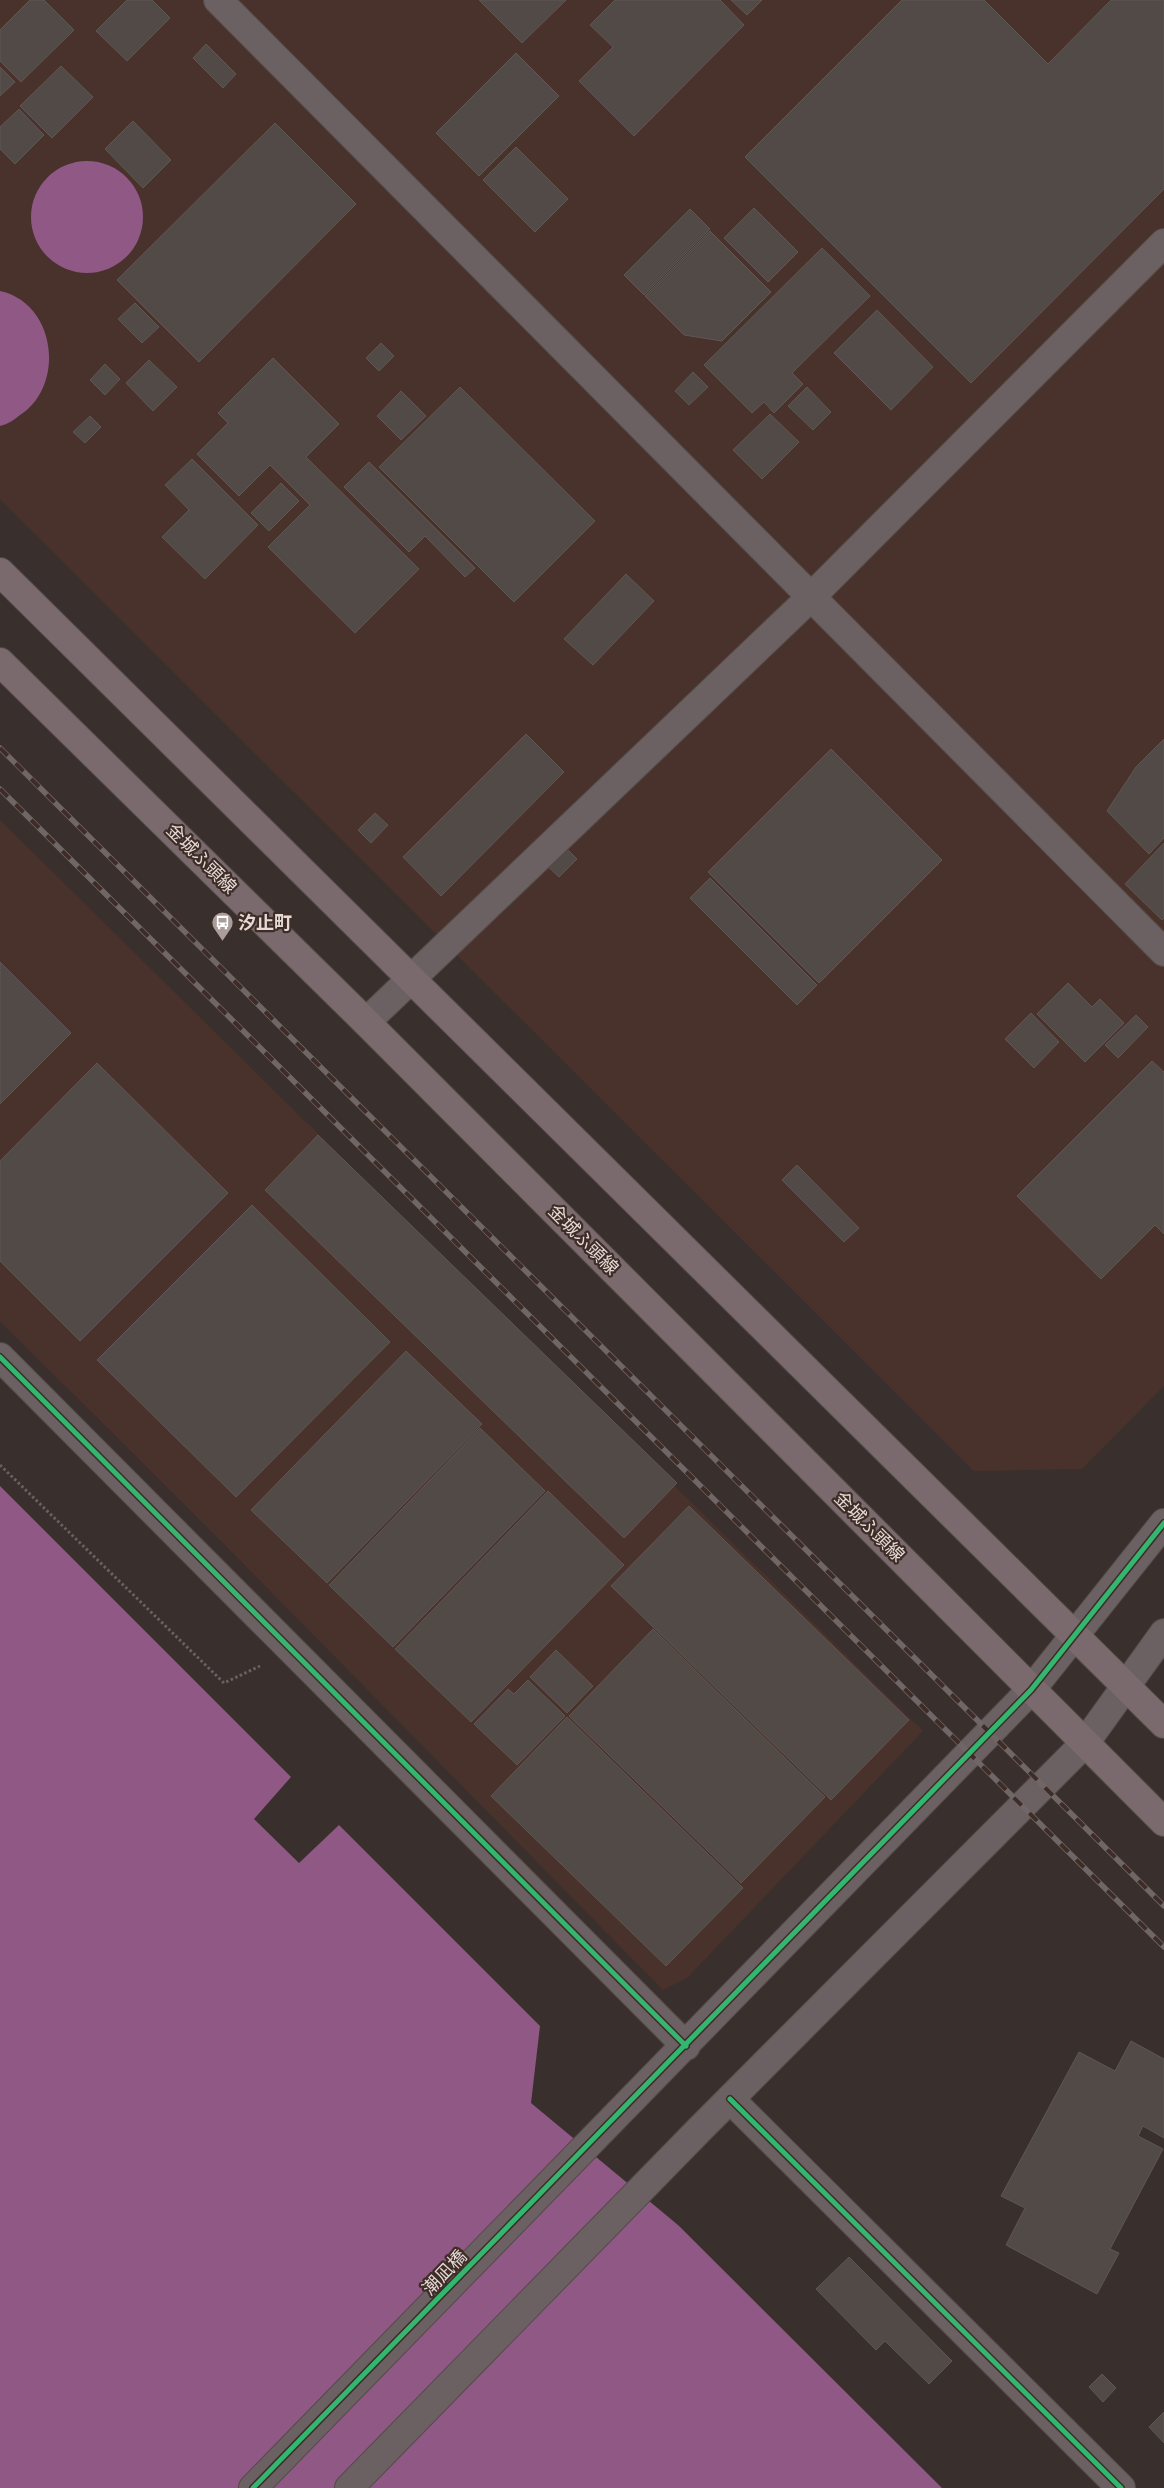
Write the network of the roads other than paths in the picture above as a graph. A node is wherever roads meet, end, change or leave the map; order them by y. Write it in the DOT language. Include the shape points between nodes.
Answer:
graph roads {
  1 [pos="218,0"];
  2 [pos="1164,243"];
  3 [pos="0,572"];
  4 [pos="810,598"];
  5 [pos="0,662"];
  6 [pos="1164,952"];
  7 [pos="411,981"];
  8 [pos="366,1022"];
  9 [pos="0,1357"];
  10 [pos="1164,1524"];
  11 [pos="1164,1633"];
  12 [pos="1074,1635"];
  13 [pos="1126,1687"];
  14 [pos="1031,1690"];
  15 [pos="1164,1724"];
  16 [pos="1085,1743"];
  17 [pos="1164,1822"];
  18 [pos="686,2046"];
  19 [pos="730,2099"];
  20 [pos="253,2488"];
  21 [pos="349,2488"];
  22 [pos="1121,2488"];
  1 -- 4 [label="street"];
  2 -- 4 [label="street"];
  3 -- 7 [label="main road"];
  4 -- 6 [label="street"];
  4 -- 7 [label="street"];
  5 -- 8 [label="main road, 金城ふ頭線"];
  7 -- 8 [label="street"];
  7 -- 12 [label="main road"];
  8 -- 14 [label="main road, 金城ふ頭線"];
  9 -- 18 [label="street"];
  10 -- 12 [label="street, 潮凪橋"];
  11 -- 13 [label="street"];
  12 -- 13 [label="main road"];
  12 -- 14 [label="street, 潮凪橋"];
  13 -- 15 [label="main road"];
  13 -- 16 [label="street"];
  14 -- 16 [label="main road, 金城ふ頭線"];
  14 -- 18 [label="street, 潮凪橋"];
  16 -- 17 [label="main road, 金城ふ頭線"];
  16 -- 19 [label="street"];
  18 -- 20 [label="street, 潮凪橋"];
  19 -- 21 [label="street"];
  19 -- 22 [label="street"];
}
